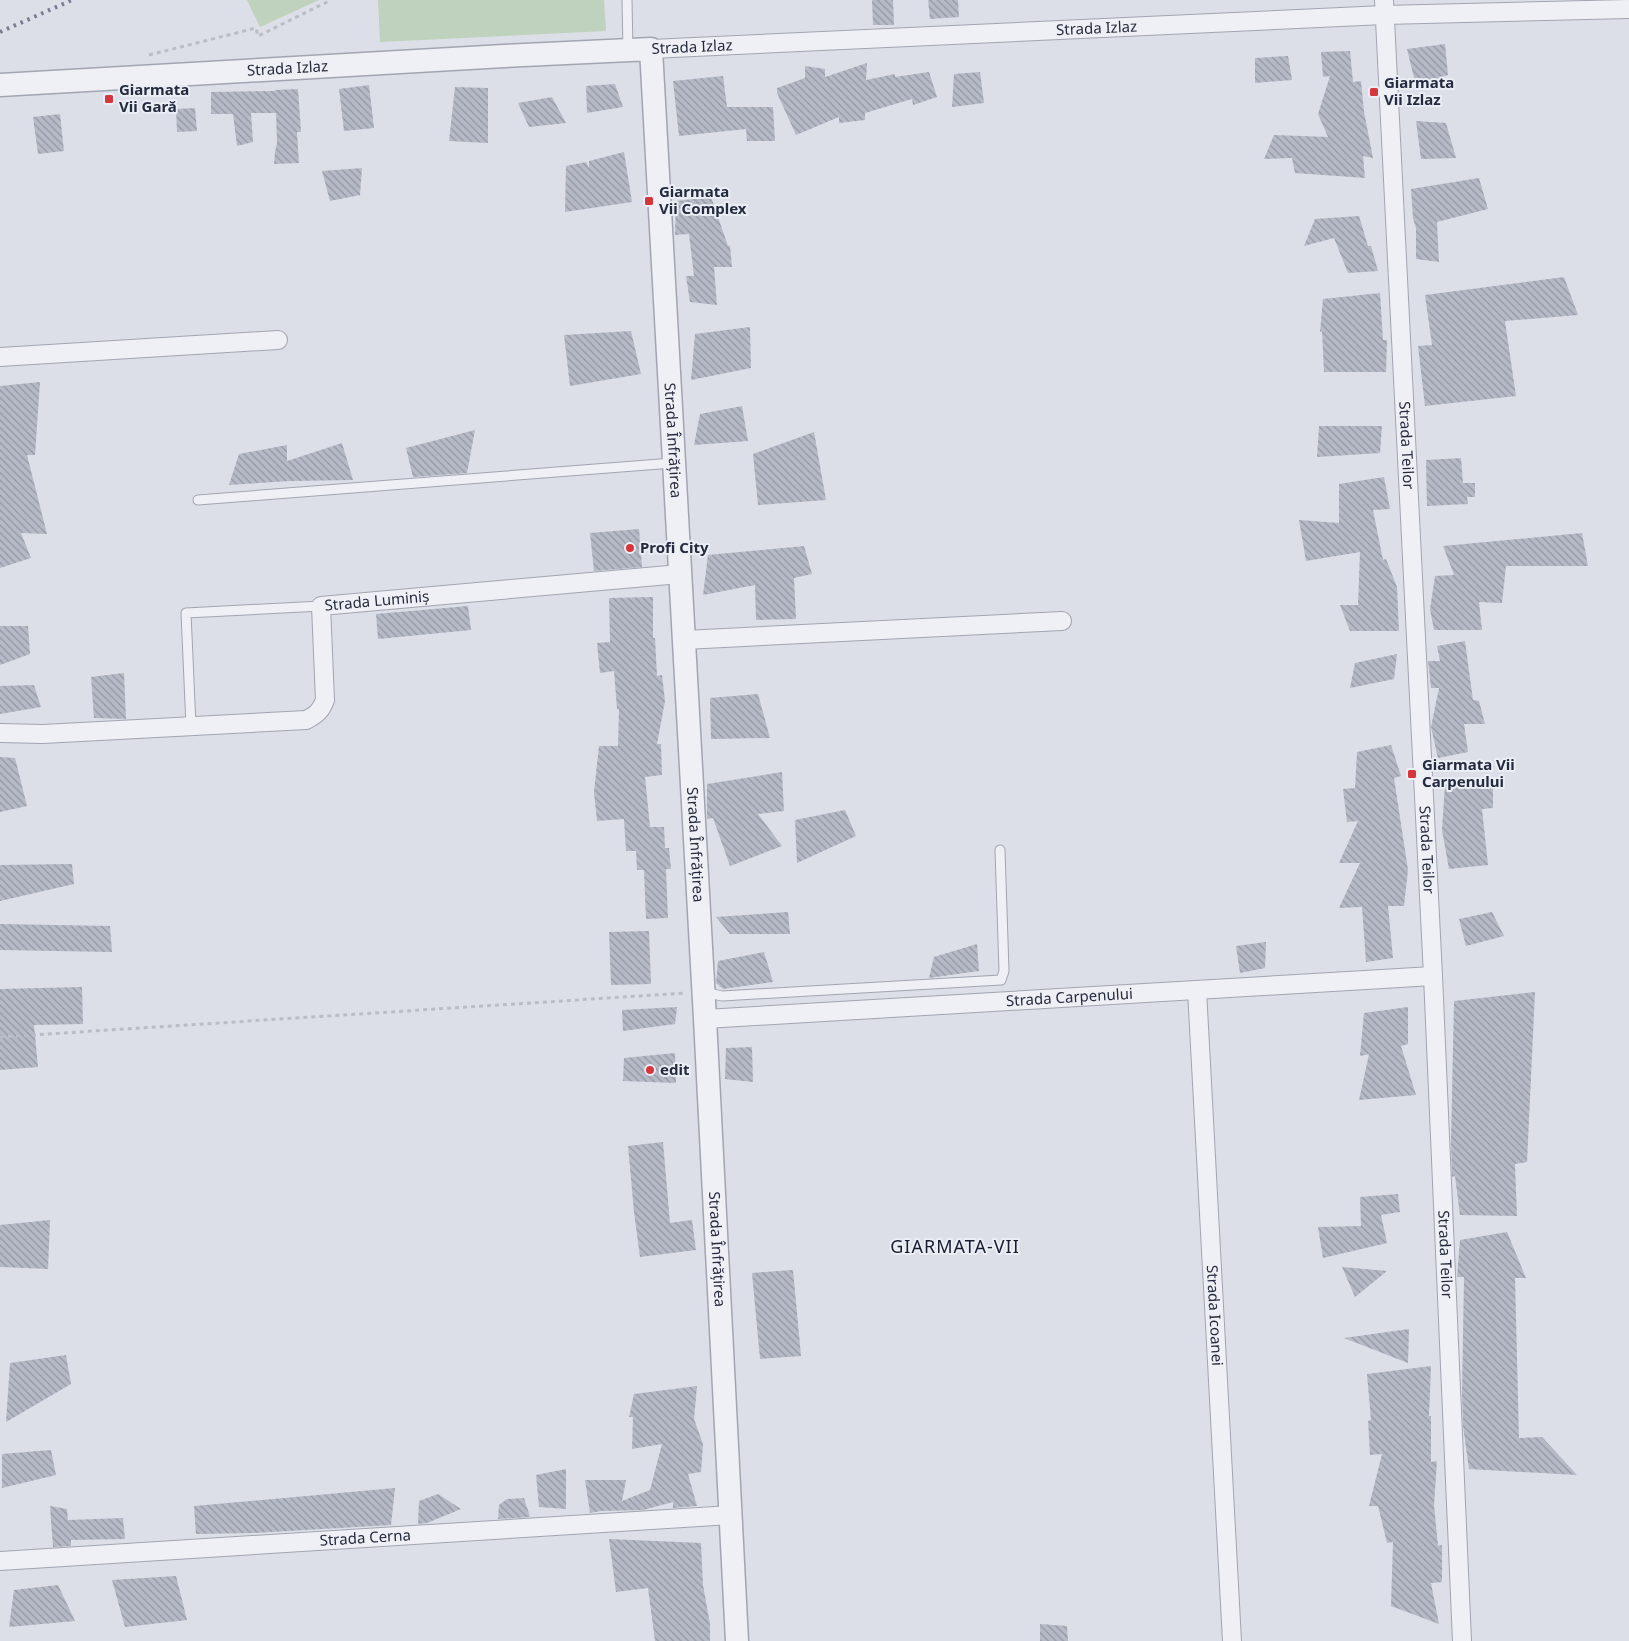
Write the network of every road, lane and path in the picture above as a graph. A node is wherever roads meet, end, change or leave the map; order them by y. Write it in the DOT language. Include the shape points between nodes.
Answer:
graph roads {
  1 [pos="331,0"];
  2 [pos="627,0"];
  3 [pos="1384,8"];
  4 [pos="1629,9"];
  5 [pos="650,49"];
  6 [pos="628,50"];
  7 [pos="149,54"];
  8 [pos="0,86"];
  9 [pos="278,340"];
  10 [pos="0,357"];
  11 [pos="673,463"];
  12 [pos="198,500"];
  13 [pos="680,574"];
  14 [pos="321,606"];
  15 [pos="1062,621"];
  16 [pos="684,640"];
  17 [pos="191,726"];
  18 [pos="0,734"];
  19 [pos="1000,850"];
  20 [pos="1433,976"];
  21 [pos="1197,990"];
  22 [pos="1002,991"];
  23 [pos="704,992"];
  24 [pos="705,1019"];
  25 [pos="0,1037"];
  26 [pos="731,1515"];
  27 [pos="0,1561"];
  28 [pos="737,1641"];
  29 [pos="1232,1641"];
  30 [pos="1462,1641"];
  1 -- 7 [label="path" via="258,36 256,28"];
  2 -- 6 [label="lane"];
  3 -- 4 [label="street, Strada Izlaz"];
  3 -- 5 [label="street, Strada Izlaz"];
  3 -- 20 [label="street, Strada Teilor"];
  5 -- 6 [label="street, Strada Izlaz"];
  5 -- 11 [label="street, Strada Înfrățirea"];
  6 -- 8 [label="street, Strada Izlaz"];
  9 -- 10 [label="street"];
  11 -- 12 [label="lane"];
  11 -- 13 [label="street, Strada Înfrățirea"];
  13 -- 14 [label="street, Strada Luminiș"];
  13 -- 16 [label="street, Strada Înfrățirea"];
  14 -- 17 [label="street, Strada Luminiș" via="325,700 322,709 306,720"];
  14 -- 17 [label="lane" via="186,613"];
  15 -- 16 [label="street"];
  16 -- 23 [label="street, Strada Înfrățirea"];
  17 -- 18 [label="street, Strada Luminiș"];
  19 -- 22 [label="lane"];
  20 -- 21 [label="street, Strada Carpenului"];
  20 -- 30 [label="street, Strada Teilor"];
  21 -- 22 [label="street, Strada Carpenului"];
  21 -- 29 [label="street, Strada Icoanei"];
  22 -- 23 [label="lane" via="722,996"];
  22 -- 24 [label="street, Strada Carpenului"];
  23 -- 24 [label="street, Strada Înfrățirea"];
  23 -- 25 [label="path"];
  24 -- 26 [label="street, Strada Înfrățirea"];
  26 -- 27 [label="street, Strada Cerna"];
  26 -- 28 [label="street, Strada Înfrățirea"];
}
